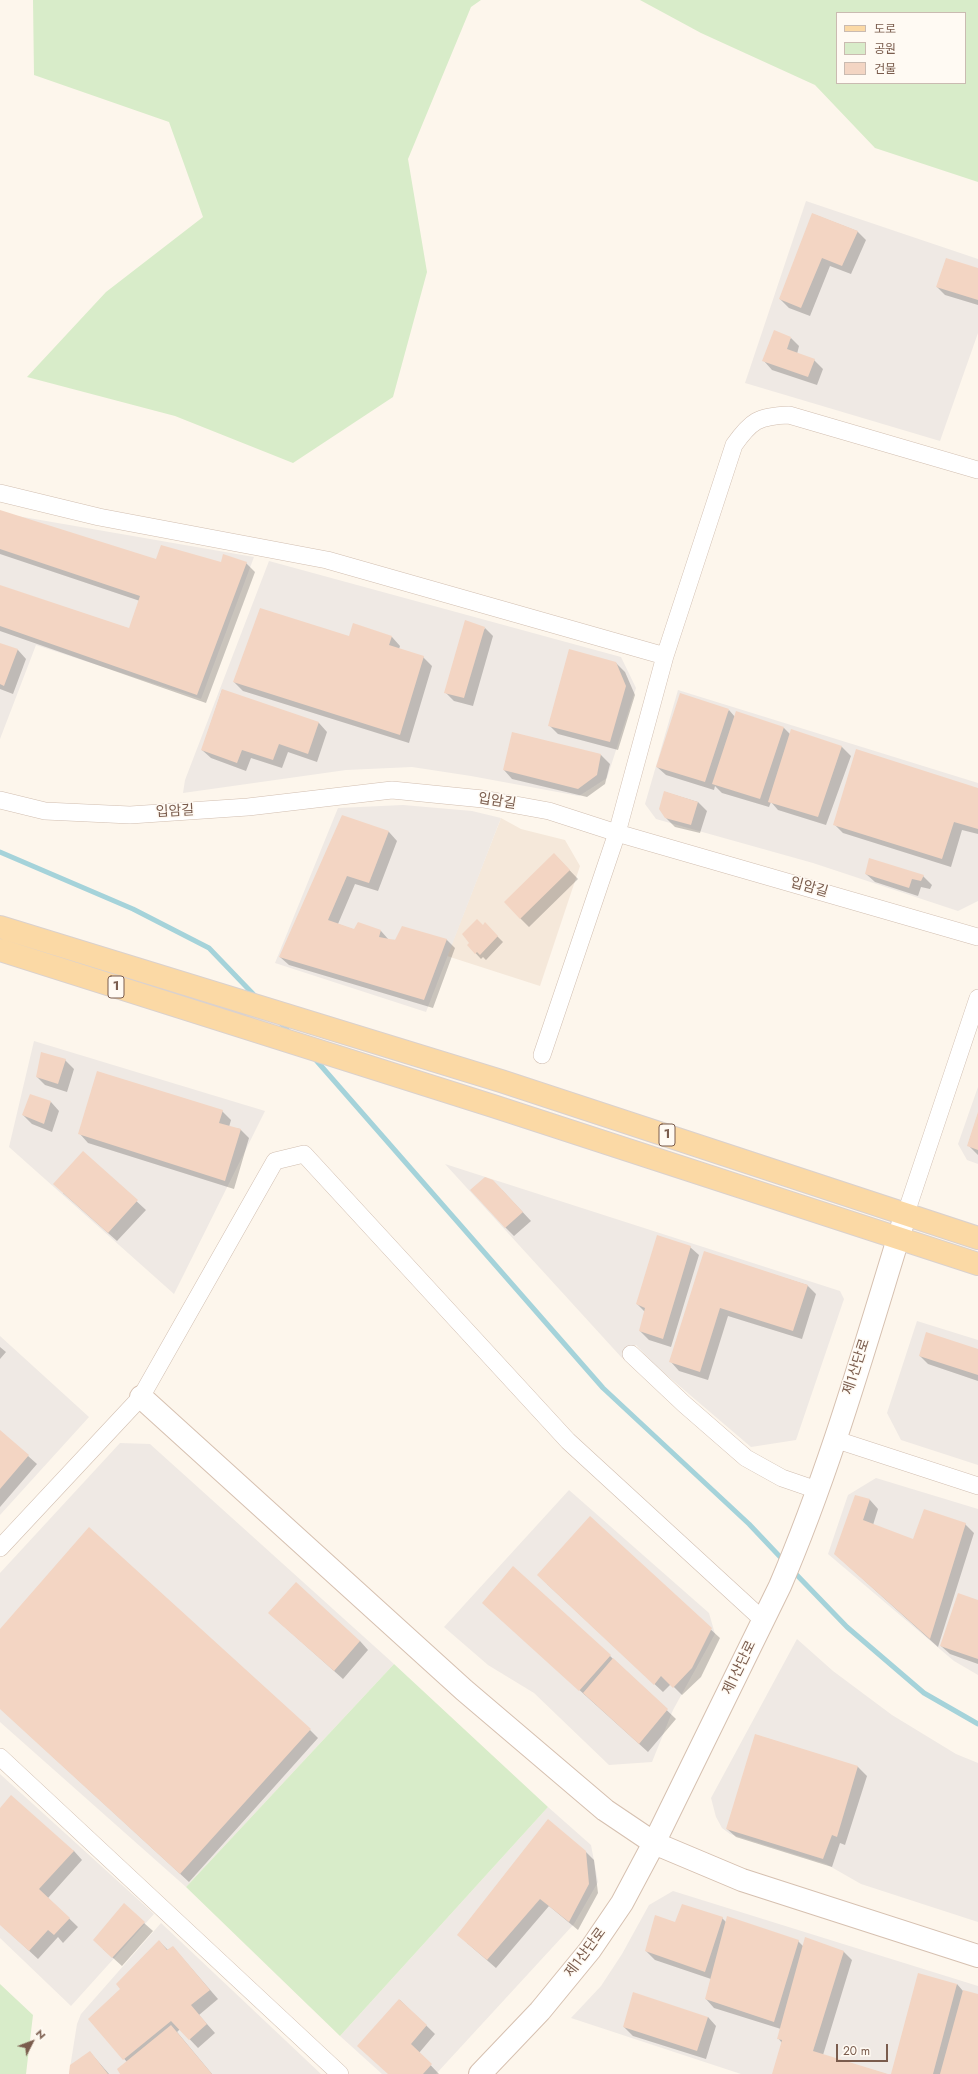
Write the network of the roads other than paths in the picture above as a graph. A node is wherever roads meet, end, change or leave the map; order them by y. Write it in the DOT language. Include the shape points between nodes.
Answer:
graph roads {
  1 [pos="978,470"];
  2 [pos="0,493"];
  3 [pos="665,656"];
  4 [pos="0,800"];
  5 [pos="617,833"];
  6 [pos="0,927"];
  7 [pos="978,937"];
  8 [pos="0,950"];
  9 [pos="978,998"];
  10 [pos="542,1055"];
  11 [pos="906,1213"];
  12 [pos="899,1238"];
  13 [pos="978,1238"];
  14 [pos="978,1264"];
  15 [pos="632,1354"];
  16 [pos="141,1397"];
  17 [pos="834,1440"];
  18 [pos="978,1486"];
  19 [pos="817,1490"];
  20 [pos="0,1548"];
  21 [pos="764,1620"];
  22 [pos="0,1758"];
  23 [pos="654,1843"];
  24 [pos="978,1956"];
  25 [pos="340,2074"];
  26 [pos="480,2074"];
  1 -- 3 [label="street" via="789,416 770,416 747,426 734,445"];
  2 -- 3 [label="street" via="99,517 327,560"];
  3 -- 5 [label="street"];
  4 -- 5 [label="street, 입암길" via="45,811 130,815 248,807 392,790 483,799 549,811"];
  5 -- 7 [label="street, 입암길"];
  5 -- 10 [label="street"];
  6 -- 11 [label="main road, 1" via="508,1084"];
  8 -- 12 [label="main road, 1"];
  9 -- 11 [label="street"];
  11 -- 12 [label="street, 제1산단로"];
  11 -- 13 [label="main road, 1"];
  12 -- 14 [label="main road, 1"];
  12 -- 17 [label="street, 제1산단로"];
  15 -- 19 [label="street" via="746,1458 782,1478"];
  16 -- 20 [label="street"];
  16 -- 21 [label="street" via="275,1161 304,1154 568,1441"];
  16 -- 23 [label="street" via="470,1695 605,1810"];
  17 -- 18 [label="street"];
  17 -- 19 [label="street, 제1산단로"];
  19 -- 21 [label="street, 제1산단로" via="798,1544"];
  21 -- 23 [label="street, 제1산단로"];
  22 -- 25 [label="street"];
  23 -- 24 [label="street" via="742,1880"];
  23 -- 26 [label="street, 제1산단로" via="622,1902 590,1950 540,2010"];
}
